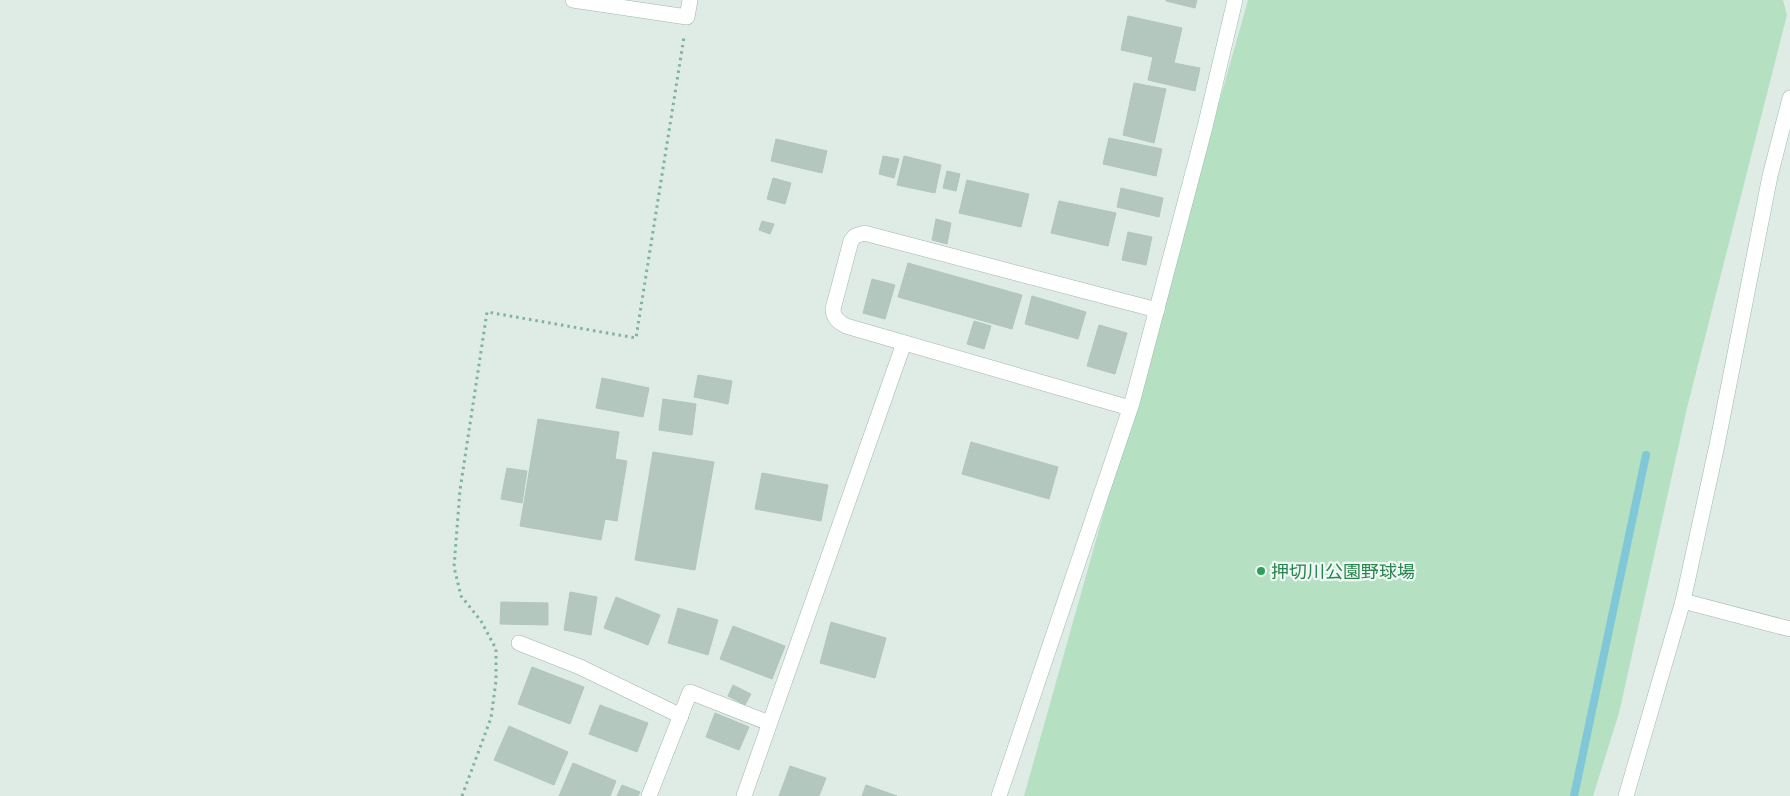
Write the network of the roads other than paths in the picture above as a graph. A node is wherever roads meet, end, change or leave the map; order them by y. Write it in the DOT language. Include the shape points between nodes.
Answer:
graph roads {
  1 [pos="573,0"];
  2 [pos="690,0"];
  3 [pos="1236,0"];
  4 [pos="1790,98"];
  5 [pos="1157,310"];
  6 [pos="904,343"];
  7 [pos="1130,408"];
  8 [pos="1683,601"];
  9 [pos="1790,628"];
  10 [pos="519,644"];
  11 [pos="680,716"];
  12 [pos="770,723"];
  13 [pos="649,796"];
  14 [pos="744,796"];
  15 [pos="999,796"];
  16 [pos="1626,796"];
  1 -- 2 [label="street" via="687,17"];
  3 -- 5 [label="street"];
  4 -- 8 [label="street" via="1770,176"];
  5 -- 6 [label="street" via="864,233 855,236 833,314 846,326"];
  5 -- 7 [label="street"];
  6 -- 7 [label="street"];
  6 -- 12 [label="street"];
  7 -- 15 [label="street"];
  8 -- 9 [label="street"];
  8 -- 16 [label="street"];
  10 -- 11 [label="street" via="580,667"];
  11 -- 12 [label="street" via="690,692"];
  11 -- 13 [label="street"];
  12 -- 14 [label="street"];
}
